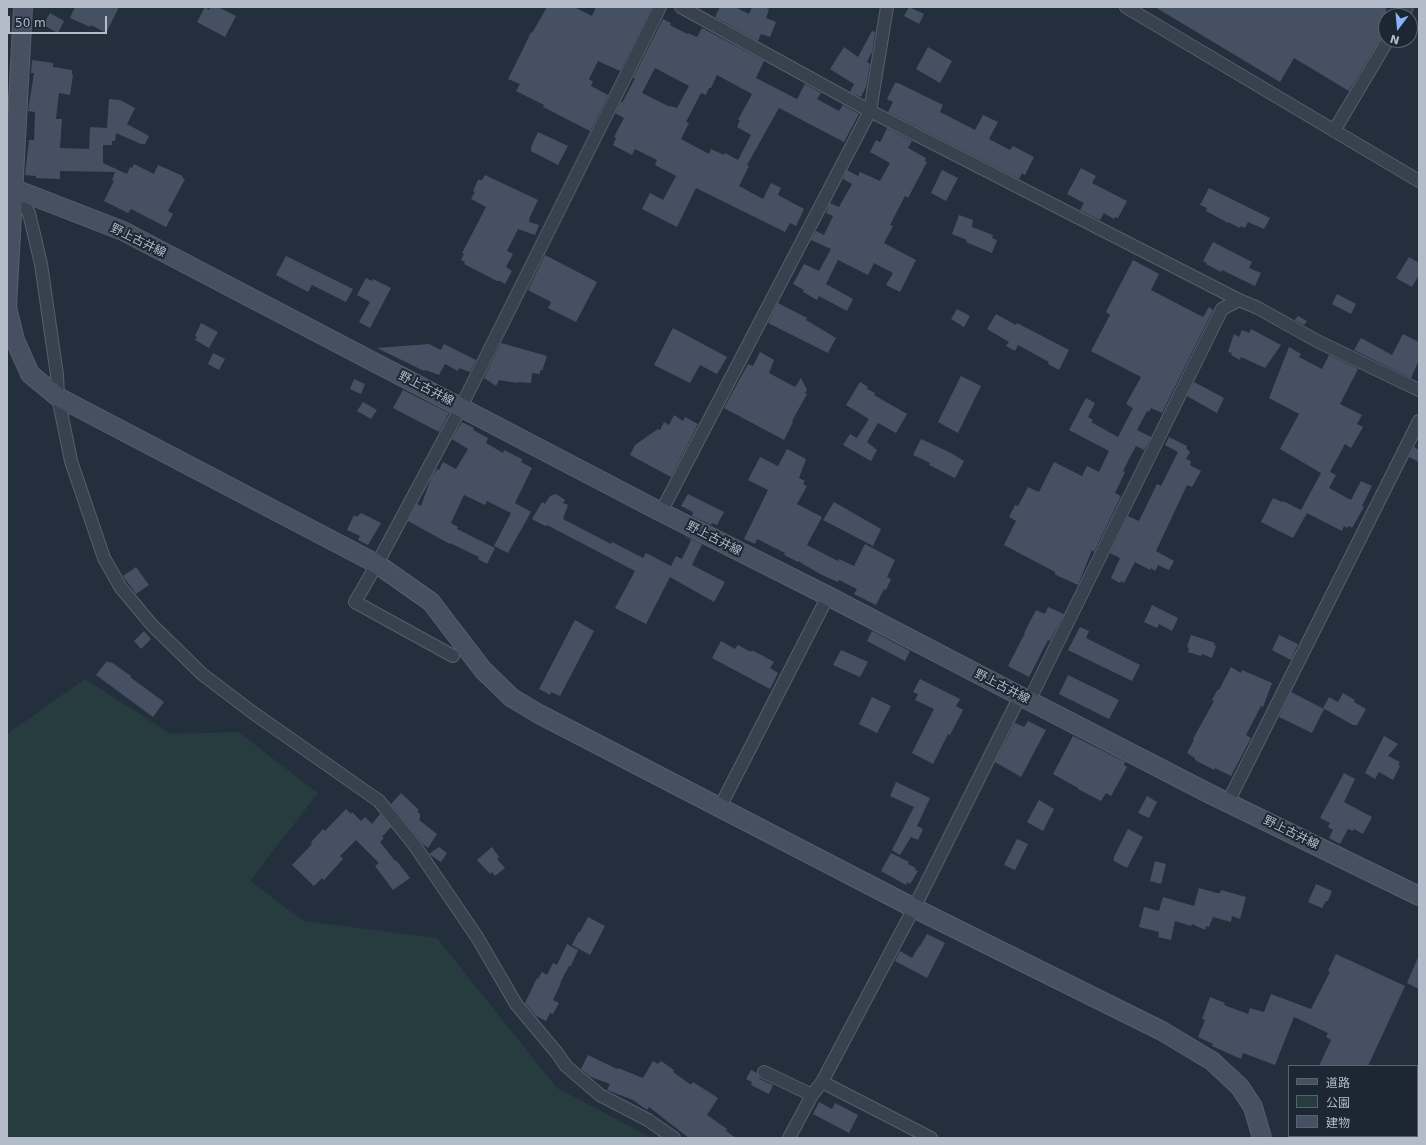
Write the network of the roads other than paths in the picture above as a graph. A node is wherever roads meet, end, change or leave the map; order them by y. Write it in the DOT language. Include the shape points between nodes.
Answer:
graph roads {
  1 [pos="23,7"];
  2 [pos="660,7"];
  3 [pos="681,7"];
  4 [pos="888,7"];
  5 [pos="1126,7"];
  6 [pos="1383,48"];
  7 [pos="13,84"];
  8 [pos="870,111"];
  9 [pos="1334,132"];
  10 [pos="1419,181"];
  11 [pos="10,187"];
  12 [pos="1239,300"];
  13 [pos="1419,390"];
  14 [pos="58,397"];
  15 [pos="460,407"];
  16 [pos="1419,421"];
  17 [pos="661,512"];
  18 [pos="377,564"];
  19 [pos="828,596"];
  20 [pos="453,656"];
  21 [pos="1024,698"];
  22 [pos="1228,802"];
  23 [pos="720,807"];
  24 [pos="1419,896"];
  25 [pos="914,908"];
  26 [pos="764,1072"];
  27 [pos="822,1082"];
  28 [pos="812,1095"];
  29 [pos="674,1138"];
  30 [pos="789,1138"];
  31 [pos="931,1138"];
  32 [pos="1262,1138"];
  1 -- 7 [label="street"];
  2 -- 15 [label="street"];
  3 -- 8 [label="street"];
  4 -- 8 [label="street"];
  5 -- 9 [label="street"];
  6 -- 9 [label="street"];
  7 -- 11 [label="street"];
  8 -- 12 [label="street"];
  8 -- 17 [label="street"];
  9 -- 10 [label="street"];
  11 -- 14 [label="street" via="28,213 41,264"];
  11 -- 14 [label="street" via="7,308 15,340 30,374"];
  11 -- 15 [label="street, 野上古井線" via="123,231"];
  12 -- 13 [label="street"];
  12 -- 21 [label="street" via="1222,309"];
  14 -- 18 [label="street"];
  14 -- 29 [label="street" via="71,462 104,558 121,588 137,608 202,674 379,801 413,843 477,937 516,1004 566,1066 600,1095 648,1120"];
  15 -- 17 [label="street, 野上古井線"];
  15 -- 18 [label="street"];
  16 -- 22 [label="street"];
  17 -- 19 [label="street, 野上古井線"];
  18 -- 20 [label="street" via="355,602"];
  18 -- 23 [label="street" via="431,602 483,670 512,698"];
  19 -- 21 [label="street, 野上古井線"];
  19 -- 23 [label="street"];
  21 -- 22 [label="street, 野上古井線"];
  21 -- 25 [label="street"];
  22 -- 24 [label="street, 野上古井線"];
  23 -- 25 [label="street"];
  25 -- 27 [label="street"];
  25 -- 32 [label="street" via="1162,1031 1212,1061 1240,1087 1253,1107"];
  26 -- 28 [label="street"];
  27 -- 28 [label="street"];
  27 -- 31 [label="street"];
  28 -- 30 [label="street"];
}
